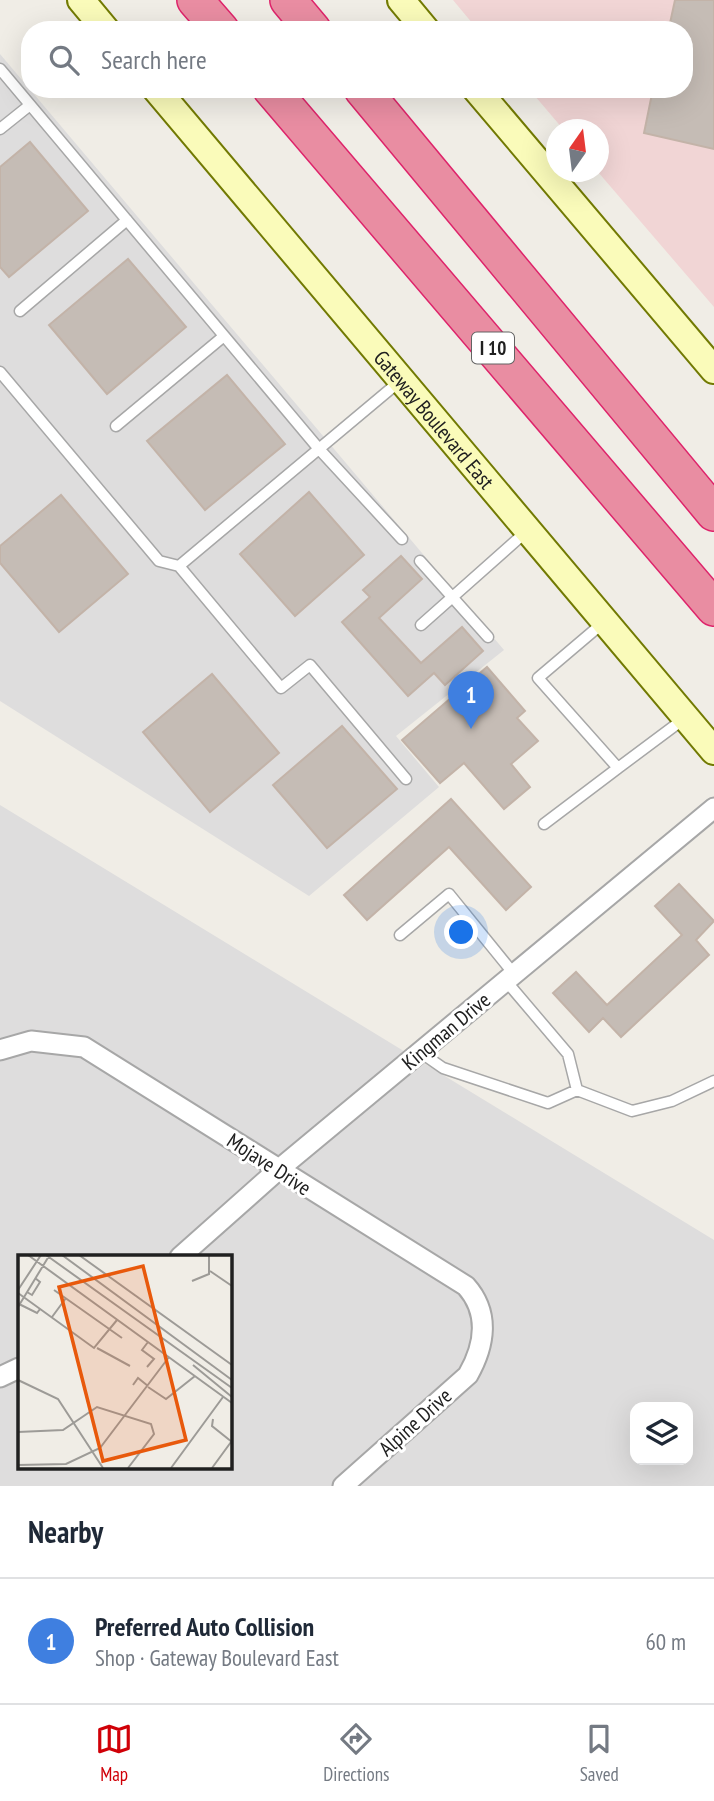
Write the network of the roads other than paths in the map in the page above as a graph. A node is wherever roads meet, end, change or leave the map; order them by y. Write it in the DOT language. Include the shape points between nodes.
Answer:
graph roads {
  1 [pos="81,0"];
  2 [pos="195,0"];
  3 [pos="288,0"];
  4 [pos="401,0"];
  5 [pos="98,21"];
  6 [pos="212,21"];
  7 [pos="306,21"];
  8 [pos="418,21"];
  9 [pos="0,69"];
  10 [pos="21,94"];
  11 [pos="24,98"];
  12 [pos="164,98"];
  13 [pos="279,98"];
  14 [pos="369,98"];
  15 [pos="484,98"];
  16 [pos="30,105"];
  17 [pos="0,129"];
  18 [pos="127,220"];
  19 [pos="20,311"];
  20 [pos="224,336"];
  21 [pos="714,370"];
  22 [pos="0,372"];
  23 [pos="401,380"];
  24 [pos="117,426"];
  25 [pos="319,449"];
  26 [pos="714,513"];
  27 [pos="528,530"];
  28 [pos="402,539"];
  29 [pos="420,561"];
  30 [pos="179,566"];
  31 [pos="453,597"];
  32 [pos="714,608"];
  33 [pos="605,622"];
  34 [pos="421,625"];
  35 [pos="488,637"];
  36 [pos="686,718"];
  37 [pos="714,751"];
  38 [pos="618,768"];
  39 [pos="406,779"];
  40 [pos="714,808"];
  41 [pos="544,824"];
  42 [pos="400,935"];
  43 [pos="510,977"];
  44 [pos="0,1049"];
  45 [pos="420,1052"];
  46 [pos="714,1080"];
  47 [pos="577,1090"];
  48 [pos="278,1170"];
  49 [pos="182,1255"];
  50 [pos="481,1353"];
  51 [pos="18,1368"];
  52 [pos="0,1377"];
  53 [pos="343,1486"];
  1 -- 5 [label="main road"];
  2 -- 6 [label="highway"];
  3 -- 7 [label="highway"];
  4 -- 8 [label="main road"];
  9 -- 10 [label="lane"];
  11 -- 16 [label="lane"];
  12 -- 23 [label="main road, Gateway Boulevard East"];
  13 -- 32 [label="highway, I 10"];
  14 -- 26 [label="highway"];
  15 -- 21 [label="main road"];
  16 -- 17 [label="lane"];
  16 -- 18 [label="lane"];
  18 -- 19 [label="lane"];
  18 -- 20 [label="lane"];
  20 -- 24 [label="lane"];
  20 -- 25 [label="lane"];
  22 -- 30 [label="lane" via="159,561"];
  23 -- 25 [label="lane"];
  23 -- 27 [label="main road, Gateway Boulevard East"];
  25 -- 28 [label="lane"];
  25 -- 30 [label="lane"];
  27 -- 31 [label="lane"];
  27 -- 33 [label="main road, Gateway Boulevard East"];
  29 -- 31 [label="lane"];
  30 -- 39 [label="lane" via="281,688 310,665"];
  31 -- 34 [label="lane"];
  31 -- 35 [label="lane"];
  33 -- 36 [label="main road, Gateway Boulevard East"];
  33 -- 38 [label="lane" via="538,678"];
  36 -- 37 [label="main road, Gateway Boulevard East"];
  36 -- 38 [label="lane"];
  38 -- 41 [label="lane"];
  40 -- 43 [label="street, Kingman Drive"];
  42 -- 43 [label="lane" via="449,894"];
  43 -- 45 [label="street, Kingman Drive"];
  43 -- 47 [label="lane" via="568,1054"];
  44 -- 48 [label="street, Mojave Drive" via="31,1041 84,1047"];
  45 -- 47 [label="lane" via="443,1068 548,1102"];
  45 -- 48 [label="street, Kingman Drive"];
  46 -- 47 [label="lane" via="672,1101 632,1111"];
  48 -- 49 [label="street, Kingman Drive"];
  48 -- 50 [label="street, Mojave Drive" via="466,1286 482,1312"];
  50 -- 53 [label="street, Alpine Drive" via="468,1375"];
  51 -- 52 [label="street"];
}
